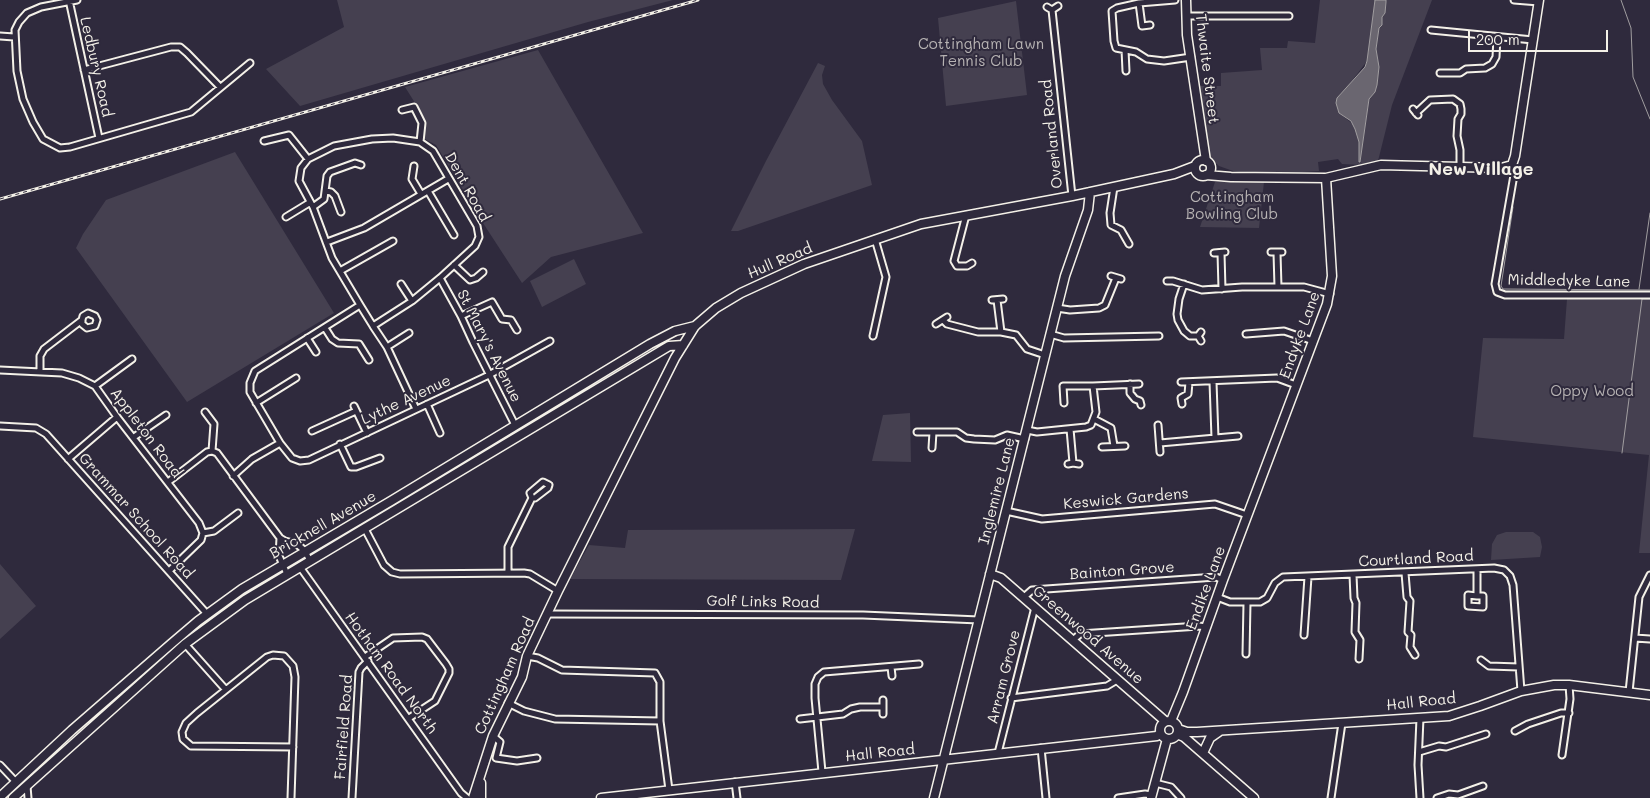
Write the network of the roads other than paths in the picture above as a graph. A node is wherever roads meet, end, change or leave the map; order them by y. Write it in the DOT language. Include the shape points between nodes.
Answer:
graph roads {
  1 [pos="77,0"];
  2 [pos="1176,0"];
  3 [pos="1186,0"];
  4 [pos="1514,0"];
  5 [pos="69,1"];
  6 [pos="1539,1"];
  7 [pos="1140,3"];
  8 [pos="1058,6"];
  9 [pos="1186,16"];
  10 [pos="1289,16"];
  11 [pos="1150,25"];
  12 [pos="1431,30"];
  13 [pos="0,36"];
  14 [pos="14,37"];
  15 [pos="1497,37"];
  16 [pos="1533,40"];
  17 [pos="1125,50"];
  18 [pos="1191,58"];
  19 [pos="250,63"];
  20 [pos="84,70"];
  21 [pos="1126,71"];
  22 [pos="1440,73"];
  23 [pos="220,87"];
  24 [pos="402,110"];
  25 [pos="1416,112"];
  26 [pos="100,138"];
  27 [pos="264,141"];
  28 [pos="420,142"];
  29 [pos="308,159"];
  30 [pos="1202,164"];
  31 [pos="361,165"];
  32 [pos="1512,165"];
  33 [pos="414,166"];
  34 [pos="1460,166"];
  35 [pos="1174,174"];
  36 [pos="1204,175"];
  37 [pos="1231,177"];
  38 [pos="448,178"];
  39 [pos="1326,178"];
  40 [pos="1114,187"];
  41 [pos="326,190"];
  42 [pos="428,191"];
  43 [pos="1090,192"];
  44 [pos="421,194"];
  45 [pos="1072,196"];
  46 [pos="312,205"];
  47 [pos="341,212"];
  48 [pos="966,214"];
  49 [pos="286,217"];
  50 [pos="454,235"];
  51 [pos="875,239"];
  52 [pos="393,241"];
  53 [pos="327,242"];
  54 [pos="1130,246"];
  55 [pos="1277,252"];
  56 [pos="1214,253"];
  57 [pos="972,263"];
  58 [pos="454,265"];
  59 [pos="340,271"];
  60 [pos="484,272"];
  61 [pos="1116,277"];
  62 [pos="440,278"];
  63 [pos="1167,281"];
  64 [pos="402,284"];
  65 [pos="1184,284"];
  66 [pos="1278,288"];
  67 [pos="1222,289"];
  68 [pos="1330,294"];
  69 [pos="1650,295"];
  70 [pos="997,300"];
  71 [pos="412,301"];
  72 [pos="360,305"];
  73 [pos="1057,308"];
  74 [pos="461,316"];
  75 [pos="82,320"];
  76 [pos="936,324"];
  77 [pos="373,326"];
  78 [pos="695,326"];
  79 [pos="325,328"];
  80 [pos="517,330"];
  81 [pos="1001,332"];
  82 [pos="409,333"];
  83 [pos="1050,334"];
  84 [pos="1246,334"];
  85 [pos="873,336"];
  86 [pos="1160,336"];
  87 [pos="1200,336"];
  88 [pos="307,338"];
  89 [pos="546,341"];
  90 [pos="1313,341"];
  91 [pos="683,345"];
  92 [pos="387,347"];
  93 [pos="316,352"];
  94 [pos="1045,355"];
  95 [pos="132,359"];
  96 [pos="369,360"];
  97 [pos="0,370"];
  98 [pos="40,371"];
  99 [pos="489,375"];
  100 [pos="296,378"];
  101 [pos="1181,382"];
  102 [pos="1189,382"];
  103 [pos="1213,382"];
  104 [pos="1130,384"];
  105 [pos="1139,384"];
  106 [pos="1296,385"];
  107 [pos="95,386"];
  108 [pos="1093,386"];
  109 [pos="256,403"];
  110 [pos="1064,403"];
  111 [pos="428,404"];
  112 [pos="1182,404"];
  113 [pos="1141,405"];
  114 [pos="416,409"];
  115 [pos="205,412"];
  116 [pos="166,415"];
  117 [pos="117,417"];
  118 [pos="1094,419"];
  119 [pos="1158,425"];
  120 [pos="0,426"];
  121 [pos="515,426"];
  122 [pos="1070,429"];
  123 [pos="1027,430"];
  124 [pos="312,432"];
  125 [pos="367,432"];
  126 [pos="917,432"];
  127 [pos="933,432"];
  128 [pos="440,433"];
  129 [pos="134,437"];
  130 [pos="1239,437"];
  131 [pos="1214,438"];
  132 [pos="1025,439"];
  133 [pos="280,443"];
  134 [pos="1160,443"];
  135 [pos="340,444"];
  136 [pos="1114,446"];
  137 [pos="1125,446"];
  138 [pos="1102,447"];
  139 [pos="932,448"];
  140 [pos="214,452"];
  141 [pos="1160,452"];
  142 [pos="380,458"];
  143 [pos="68,459"];
  144 [pos="1073,464"];
  145 [pos="1267,465"];
  146 [pos="234,476"];
  147 [pos="168,482"];
  148 [pos="532,498"];
  149 [pos="1006,511"];
  150 [pos="238,513"];
  151 [pos="1247,515"];
  152 [pos="364,529"];
  153 [pos="203,533"];
  154 [pos="280,538"];
  155 [pos="305,551"];
  156 [pos="310,561"];
  157 [pos="282,565"];
  158 [pos="300,567"];
  159 [pos="1477,569"];
  160 [pos="170,571"];
  161 [pos="508,573"];
  162 [pos="1405,573"];
  163 [pos="287,574"];
  164 [pos="990,574"];
  165 [pos="1352,575"];
  166 [pos="1650,575"];
  167 [pos="1308,577"];
  168 [pos="1223,580"];
  169 [pos="558,591"];
  170 [pos="1477,596"];
  171 [pos="1024,597"];
  172 [pos="1217,597"];
  173 [pos="1247,603"];
  174 [pos="1035,607"];
  175 [pos="207,614"];
  176 [pos="547,614"];
  177 [pos="979,620"];
  178 [pos="1206,627"];
  179 [pos="1304,635"];
  180 [pos="1635,638"];
  181 [pos="1650,639"];
  182 [pos="1073,640"];
  183 [pos="185,644"];
  184 [pos="1246,654"];
  185 [pos="1415,655"];
  186 [pos="527,656"];
  187 [pos="367,659"];
  188 [pos="1360,659"];
  189 [pos="1481,660"];
  190 [pos="920,664"];
  191 [pos="891,667"];
  192 [pos="1519,667"];
  193 [pos="143,670"];
  194 [pos="892,676"];
  195 [pos="150,677"];
  196 [pos="1116,680"];
  197 [pos="1569,685"];
  198 [pos="226,690"];
  199 [pos="1521,691"];
  200 [pos="1629,692"];
  201 [pos="1650,694"];
  202 [pos="1011,698"];
  203 [pos="883,700"];
  204 [pos="508,703"];
  205 [pos="1569,713"];
  206 [pos="408,718"];
  207 [pos="816,718"];
  208 [pos="1420,718"];
  209 [pos="800,719"];
  210 [pos="660,721"];
  211 [pos="1168,721"];
  212 [pos="1342,723"];
  213 [pos="1220,730"];
  214 [pos="1178,731"];
  215 [pos="1515,731"];
  216 [pos="1486,734"];
  217 [pos="493,736"];
  218 [pos="1163,736"];
  219 [pos="292,747"];
  220 [pos="1041,748"];
  221 [pos="1419,752"];
  222 [pos="998,753"];
  223 [pos="1202,753"];
  224 [pos="1562,755"];
  225 [pos="537,758"];
  226 [pos="943,760"];
  227 [pos="0,765"];
  228 [pos="822,772"];
  229 [pos="482,774"];
  230 [pos="16,782"];
  231 [pos="735,782"];
  232 [pos="1155,783"];
  233 [pos="27,785"];
  234 [pos="1483,786"];
  235 [pos="669,790"];
  236 [pos="461,795"];
  237 [pos="0,797"];
  238 [pos="1151,797"];
  239 [pos="13,798"];
  240 [pos="28,798"];
  241 [pos="291,798"];
  242 [pos="352,798"];
  243 [pos="467,798"];
  244 [pos="473,798"];
  245 [pos="481,798"];
  246 [pos="601,798"];
  247 [pos="737,798"];
  248 [pos="934,798"];
  249 [pos="1046,798"];
  250 [pos="1118,798"];
  251 [pos="1181,798"];
  252 [pos="1254,798"];
  253 [pos="1331,798"];
  254 [pos="1420,798"];
  255 [pos="1437,798"];
  1 -- 5 [label="street"];
  2 -- 7 [label="street"];
  3 -- 9 [label="street, Thwaite Street"];
  4 -- 6 [label="street"];
  5 -- 14 [label="street" via="27,13 19,22"];
  5 -- 20 [label="street, Ledbury Road"];
  6 -- 16 [label="street"];
  7 -- 11 [label="street" via="1142,26"];
  7 -- 17 [label="street" via="1112,11 1116,48"];
  8 -- 45 [label="street, Overland Road" via="1049,8"];
  9 -- 10 [label="street"];
  9 -- 18 [label="street, Thwaite Street"];
  12 -- 15 [label="street"];
  13 -- 14 [label="street"];
  14 -- 26 [label="street" via="23,99 43,139 60,148"];
  15 -- 16 [label="street"];
  15 -- 22 [label="street" via="1496,57 1492,64 1460,73"];
  16 -- 32 [label="street"];
  17 -- 18 [label="street" via="1147,59"];
  17 -- 21 [label="street"];
  18 -- 30 [label="street, Thwaite Street"];
  19 -- 23 [label="street"];
  20 -- 23 [label="street" via="171,47 180,48"];
  20 -- 26 [label="street, Ledbury Road"];
  23 -- 26 [label="street" via="191,112"];
  24 -- 28 [label="street" via="414,107 422,123"];
  25 -- 34 [label="street" via="1430,100 1453,99 1460,104 1457,136"];
  27 -- 29 [label="street" via="289,134"];
  28 -- 29 [label="street" via="372,139 334,146"];
  28 -- 38 [label="street, Dent Road" via="433,151"];
  29 -- 46 [label="street" via="301,168 299,181"];
  30 -- 35 [label="street, Hull Road"];
  30 -- 36 [label="street" via="1209,172"];
  30 -- 36 [label="street" via="1197,173"];
  30 -- 37 [label="street"];
  31 -- 41 [label="street" via="330,172"];
  32 -- 34 [label="street, Hull Road" via="1501,168"];
  32 -- 69 [label="street, Middledyke Lane" via="1514,175 1495,284 1497,292 1505,295"];
  33 -- 44 [label="street" via="412,179"];
  34 -- 39 [label="street, Hull Road" via="1381,165"];
  35 -- 36 [label="street, Hull Road"];
  35 -- 40 [label="street, Hull Road"];
  36 -- 37 [label="street, Hull Road"];
  37 -- 39 [label="street, Hull Road"];
  38 -- 42 [label="street"];
  38 -- 58 [label="street, Dent Road" via="477,226 479,236 475,246"];
  39 -- 68 [label="street, Endyke Lane" via="1332,276"];
  40 -- 43 [label="street, Hull Road"];
  40 -- 54 [label="street" via="1111,226 1122,230"];
  41 -- 46 [label="street" via="324,198"];
  41 -- 47 [label="street" via="335,196"];
  42 -- 44 [label="street"];
  42 -- 50 [label="street"];
  43 -- 45 [label="street, Hull Road"];
  43 -- 73 [label="street, Inglemire Lane" via="1088,210"];
  44 -- 53 [label="street" via="364,228"];
  45 -- 48 [label="street, Hull Road"];
  46 -- 49 [label="street"];
  46 -- 53 [label="street"];
  48 -- 51 [label="street, Hull Road"];
  48 -- 57 [label="street" via="954,261 957,266"];
  51 -- 78 [label="street, Hull Road" via="804,264 741,293"];
  51 -- 85 [label="street" via="886,277"];
  52 -- 59 [label="street"];
  53 -- 59 [label="street"];
  55 -- 66 [label="street"];
  56 -- 67 [label="street" via="1223,252"];
  58 -- 60 [label="street" via="470,280"];
  58 -- 62 [label="street, Dent Road"];
  59 -- 72 [label="street"];
  61 -- 73 [label="street" via="1105,305 1070,310"];
  62 -- 71 [label="street, Dent Road"];
  62 -- 74 [label="street, St Mary's Avenue"];
  63 -- 65 [label="street"];
  64 -- 71 [label="street"];
  65 -- 67 [label="street" via="1202,290"];
  65 -- 87 [label="street" via="1178,320 1190,336"];
  66 -- 67 [label="street"];
  66 -- 68 [label="street" via="1304,287"];
  68 -- 90 [label="street, Endyke Lane"];
  70 -- 81 [label="street"];
  71 -- 77 [label="street, Dent Road"];
  72 -- 77 [label="street"];
  72 -- 79 [label="street"];
  73 -- 83 [label="street, Inglemire Lane"];
  74 -- 80 [label="street" via="492,302 502,319 511,320"];
  74 -- 99 [label="street, St Mary's Avenue"];
  75 -- 98 [label="street" via="44,349 40,356"];
  76 -- 81 [label="street" via="945,318 947,324 978,332"];
  77 -- 92 [label="street"];
  78 -- 91 [label="street, Hull Road"];
  78 -- 121 [label="street, Bricknell Avenue" via="674,331 650,344"];
  79 -- 88 [label="street"];
  79 -- 96 [label="street" via="338,343 359,344"];
  81 -- 94 [label="street" via="1016,335 1027,349"];
  82 -- 92 [label="street"];
  83 -- 86 [label="street" via="1064,338"];
  83 -- 94 [label="street, Inglemire Lane"];
  84 -- 90 [label="street" via="1284,331"];
  88 -- 93 [label="street"];
  88 -- 109 [label="street" via="255,371 250,392"];
  89 -- 99 [label="street, Lythe Avenue"];
  90 -- 106 [label="street, Endyke Lane"];
  91 -- 152 [label="street, Bricknell Avenue" via="669,346"];
  91 -- 169 [label="street, Hull Road"];
  92 -- 114 [label="street"];
  94 -- 123 [label="street, Inglemire Lane"];
  95 -- 107 [label="street"];
  97 -- 98 [label="street, Appleton Road"];
  98 -- 107 [label="street, Appleton Road" via="62,373"];
  99 -- 111 [label="street, Lythe Avenue"];
  99 -- 121 [label="street, St Mary's Avenue"];
  100 -- 109 [label="street"];
  101 -- 102 [label="street"];
  102 -- 103 [label="street"];
  102 -- 112 [label="street" via="1188,394 1182,398"];
  103 -- 106 [label="street" via="1277,378"];
  103 -- 131 [label="street"];
  104 -- 105 [label="street"];
  104 -- 108 [label="street"];
  104 -- 113 [label="street" via="1130,394"];
  106 -- 145 [label="street, Endyke Lane"];
  107 -- 117 [label="street, Appleton Road"];
  108 -- 110 [label="street" via="1064,386"];
  108 -- 118 [label="street"];
  109 -- 133 [label="street"];
  111 -- 114 [label="street, Lythe Avenue"];
  111 -- 128 [label="street"];
  114 -- 125 [label="street, Lythe Avenue"];
  115 -- 140 [label="street" via="214,424"];
  116 -- 129 [label="street"];
  117 -- 129 [label="street, Appleton Road"];
  117 -- 143 [label="street"];
  118 -- 122 [label="street" via="1091,425"];
  118 -- 136 [label="street" via="1111,428"];
  119 -- 134 [label="street"];
  120 -- 143 [label="street, Grammar School Road" via="36,428 46,434"];
  121 -- 155 [label="street, Bricknell Avenue"];
  122 -- 123 [label="street"];
  122 -- 144 [label="street"];
  123 -- 132 [label="street, Inglemire Lane"];
  124 -- 125 [label="street" via="355,408"];
  125 -- 135 [label="street, Lythe Avenue"];
  126 -- 127 [label="street"];
  127 -- 132 [label="street" via="957,432 974,440 995,440 1007,435"];
  127 -- 139 [label="street"];
  129 -- 147 [label="street, Appleton Road"];
  130 -- 131 [label="street"];
  131 -- 134 [label="street"];
  132 -- 149 [label="street, Inglemire Lane"];
  133 -- 135 [label="street, Lythe Avenue" via="292,458 300,461 309,460"];
  133 -- 146 [label="street" via="252,459"];
  134 -- 141 [label="street"];
  135 -- 142 [label="street" via="351,467"];
  136 -- 137 [label="street"];
  136 -- 138 [label="street"];
  140 -- 146 [label="street"];
  140 -- 147 [label="street" via="207,452"];
  143 -- 160 [label="street, Grammar School Road"];
  145 -- 151 [label="street, Endike Lane"];
  146 -- 154 [label="street"];
  147 -- 153 [label="street, Appleton Road"];
  148 -- 161 [label="street" via="508,546"];
  149 -- 151 [label="street, Keswick Gardens" via="1042,519 1215,504"];
  149 -- 164 [label="street, Inglemire Lane"];
  150 -- 153 [label="street" via="214,531"];
  151 -- 168 [label="street, Endike Lane"];
  152 -- 156 [label="street, Bricknell Avenue"];
  152 -- 161 [label="street" via="384,565 392,572"];
  153 -- 160 [label="street" via="201,540"];
  154 -- 155 [label="street" via="297,544"];
  154 -- 157 [label="street"];
  155 -- 156 [label="street"];
  155 -- 157 [label="street, Bricknell Avenue"];
  156 -- 158 [label="street, Bricknell Avenue"];
  157 -- 163 [label="street"];
  157 -- 175 [label="street, Bricknell Avenue"];
  158 -- 163 [label="street, Bricknell Avenue"];
  158 -- 187 [label="street, Hotham Road North"];
  159 -- 162 [label="street, Courtland Road"];
  159 -- 170 [label="street"];
  159 -- 192 [label="street, Courtland Road" via="1504,570 1510,576"];
  160 -- 175 [label="street, Grammar School Road"];
  161 -- 169 [label="street" via="528,574"];
  162 -- 165 [label="street, Courtland Road"];
  162 -- 185 [label="street" via="1410,601 1408,632"];
  163 -- 183 [label="street, Bricknell Avenue"];
  164 -- 171 [label="street, Greenwood Avenue" via="1001,578"];
  164 -- 177 [label="street, Inglemire Lane"];
  165 -- 167 [label="street, Courtland Road"];
  165 -- 188 [label="street"];
  166 -- 180 [label="street" via="1639,597"];
  167 -- 173 [label="street, Courtland Road" via="1283,577 1267,598"];
  167 -- 179 [label="street"];
  168 -- 171 [label="street, Bainton Grove" via="1216,577 1032,590"];
  168 -- 172 [label="street, Endike Lane"];
  169 -- 176 [label="street, Cottingham Road"];
  171 -- 174 [label="street, Greenwood Avenue"];
  172 -- 173 [label="street, Courtland Road"];
  172 -- 178 [label="street, Endike Lane"];
  173 -- 184 [label="street"];
  174 -- 182 [label="street, Greenwood Avenue"];
  174 -- 202 [label="street, Arram Grove"];
  175 -- 193 [label="street, Bricknell Avenue"];
  176 -- 177 [label="street, Golf Links Road" via="863,615"];
  176 -- 186 [label="street, Cottingham Road"];
  177 -- 226 [label="street, Inglemire Lane"];
  178 -- 182 [label="street" via="1080,634"];
  178 -- 211 [label="street, Endike Lane" via="1183,692"];
  180 -- 181 [label="street"];
  180 -- 200 [label="street"];
  182 -- 196 [label="street, Greenwood Avenue"];
  183 -- 195 [label="street, Bricknell Avenue"];
  183 -- 198 [label="street"];
  186 -- 204 [label="street, Cottingham Road" via="522,677"];
  186 -- 210 [label="street" via="562,670 655,673 660,682"];
  187 -- 206 [label="street, Hotham Road North"];
  187 -- 206 [label="street" via="393,638 422,637 446,664 449,673 435,701"];
  187 -- 242 [label="street, Fairfield Road" via="359,672"];
  189 -- 192 [label="street" via="1489,666"];
  190 -- 191 [label="street"];
  191 -- 194 [label="street"];
  191 -- 207 [label="street" via="824,672 815,684"];
  192 -- 199 [label="street, Courtland Road"];
  193 -- 195 [label="street"];
  193 -- 230 [label="street, Bricknell Avenue"];
  195 -- 233 [label="street, Bricknell Avenue"];
  196 -- 202 [label="street" via="1107,686"];
  196 -- 211 [label="street, Greenwood Avenue"];
  197 -- 199 [label="street, Hall Road"];
  197 -- 200 [label="street, Hall Road"];
  197 -- 205 [label="street"];
  198 -- 219 [label="street" via="267,657 284,656 293,666 295,677"];
  198 -- 219 [label="street" via="186,723 182,732 188,744"];
  199 -- 208 [label="street, Hall Road" via="1449,716"];
  200 -- 201 [label="street, Hall Road"];
  202 -- 222 [label="street, Arram Grove"];
  203 -- 207 [label="street" via="883,710 860,707 843,714"];
  204 -- 210 [label="street" via="524,711 555,718"];
  204 -- 217 [label="street, Cottingham Road"];
  205 -- 215 [label="street" via="1560,712"];
  205 -- 224 [label="street"];
  206 -- 236 [label="street, Hotham Road North"];
  207 -- 209 [label="street"];
  207 -- 228 [label="street"];
  208 -- 212 [label="street, Hall Road"];
  208 -- 221 [label="street"];
  210 -- 235 [label="street"];
  211 -- 214 [label="street" via="1174,722"];
  211 -- 218 [label="street" via="1161,724"];
  212 -- 213 [label="street, Hall Road"];
  212 -- 253 [label="street"];
  213 -- 214 [label="street, Hall Road"];
  213 -- 223 [label="street" via="1210,738"];
  214 -- 218 [label="street" via="1171,739"];
  214 -- 223 [label="street"];
  216 -- 221 [label="street"];
  217 -- 225 [label="street" via="500,742 496,758 517,761"];
  217 -- 229 [label="street, Cottingham Road"];
  218 -- 220 [label="street, Hall Road"];
  218 -- 232 [label="street"];
  219 -- 241 [label="street"];
  220 -- 222 [label="street, Hall Road"];
  220 -- 249 [label="street"];
  221 -- 254 [label="street"];
  222 -- 226 [label="street, Hall Road"];
  223 -- 252 [label="street"];
  226 -- 228 [label="street, Hall Road"];
  226 -- 248 [label="street, Inglemire Lane"];
  227 -- 230 [label="street"];
  228 -- 231 [label="street, Hall Road"];
  229 -- 244 [label="street, Cottingham Road"];
  229 -- 245 [label="street, Cottingham Road"];
  230 -- 237 [label="street, Bricknell Avenue"];
  231 -- 235 [label="street, Hall Road"];
  231 -- 247 [label="street"];
  232 -- 238 [label="street"];
  232 -- 251 [label="street" via="1171,787"];
  233 -- 239 [label="street, Bricknell Avenue"];
  233 -- 240 [label="street"];
  234 -- 255 [label="street"];
  235 -- 246 [label="street, Hall Road"];
  236 -- 243 [label="street, Hotham Road North"];
  238 -- 250 [label="street" via="1145,794"];
}
